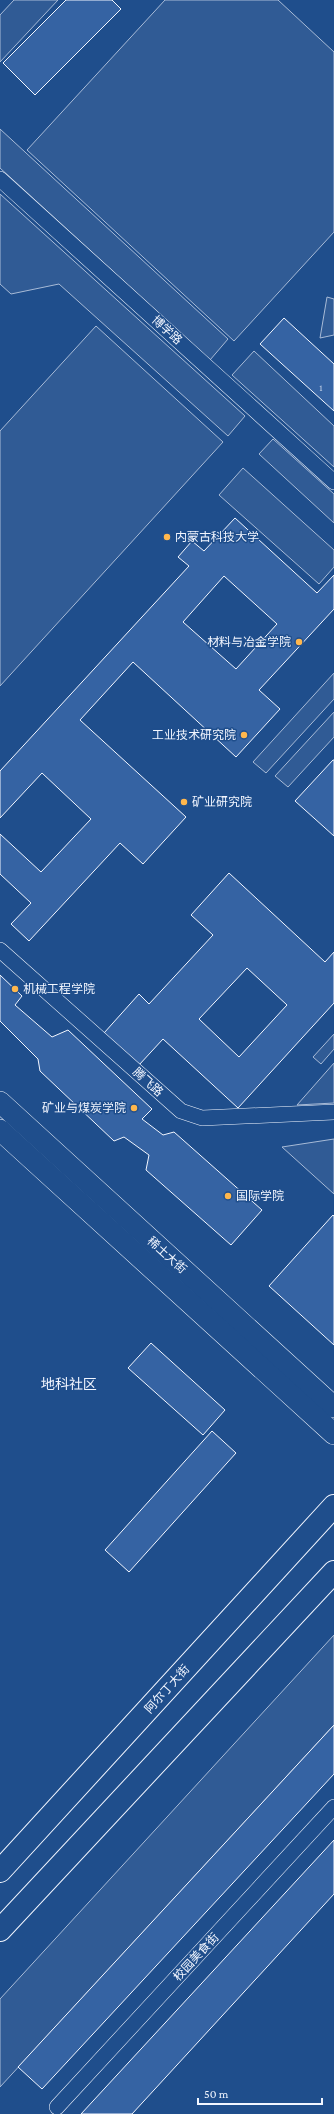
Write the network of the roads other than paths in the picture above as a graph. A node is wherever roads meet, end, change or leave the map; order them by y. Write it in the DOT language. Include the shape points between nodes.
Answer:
graph roads {
  1 [pos="0,179"];
  2 [pos="334,482"];
  3 [pos="0,950"];
  4 [pos="0,1102"];
  5 [pos="334,1112"];
  6 [pos="0,1130"];
  7 [pos="334,1407"];
  8 [pos="334,1434"];
  9 [pos="334,1506"];
  10 [pos="334,1572"];
  11 [pos="334,1807"];
  12 [pos="0,1872"];
  13 [pos="0,1930"];
  14 [pos="57,2107"];
  1 -- 2 [label="street, 博学路"];
  3 -- 5 [label="street, 腾飞路" via="181,1111 202,1118"];
  4 -- 7 [label="main road, 稀土大街"];
  6 -- 8 [label="main road, 稀土大街"];
  9 -- 12 [label="main road, 阿尔丁大街"];
  10 -- 13 [label="main road"];
  11 -- 14 [label="street, 校园美食街"];
}
